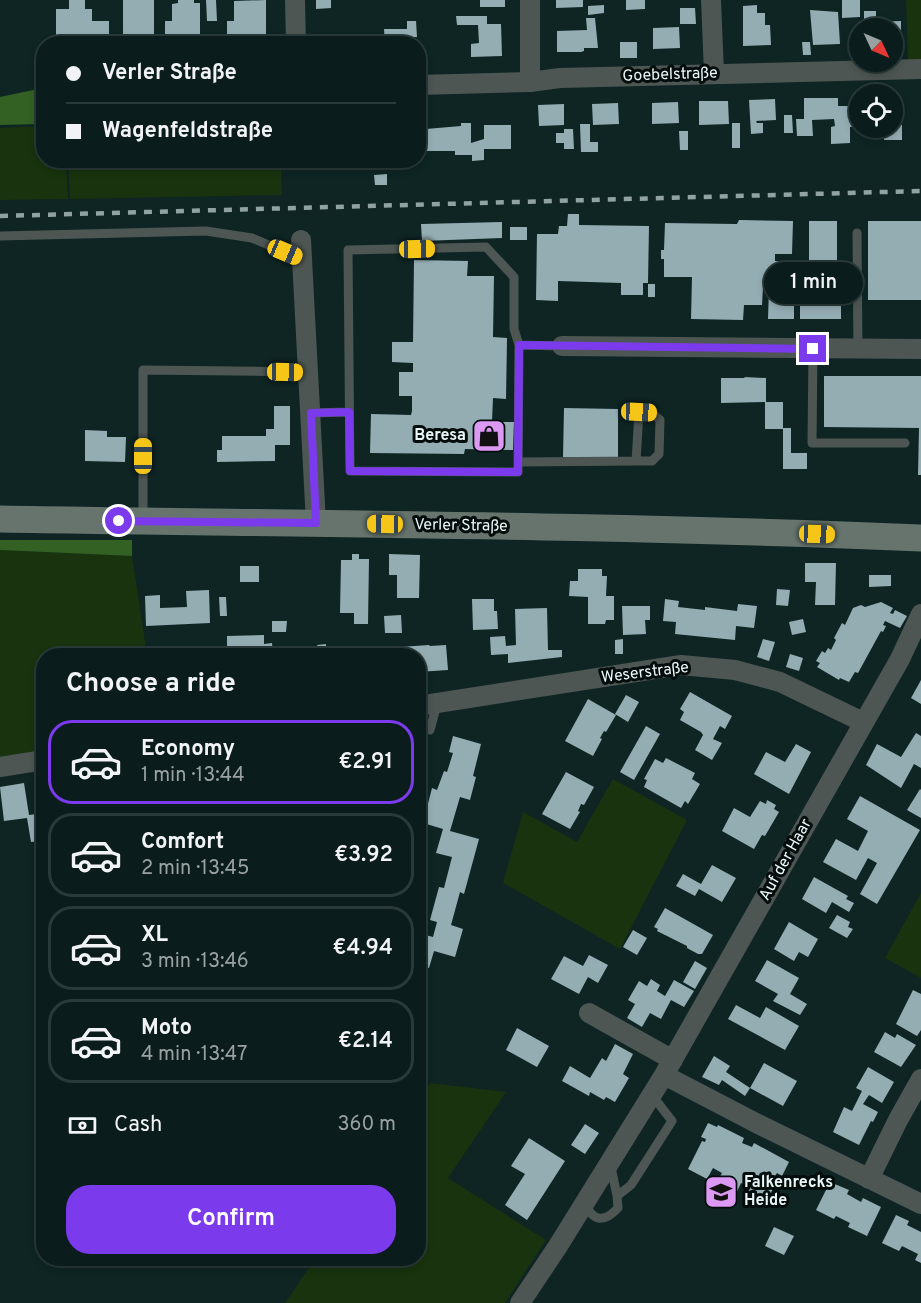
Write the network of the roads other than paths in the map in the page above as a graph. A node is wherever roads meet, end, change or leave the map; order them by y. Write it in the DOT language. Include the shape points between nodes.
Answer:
graph roads {
  1 [pos="295,0"];
  2 [pos="530,0"];
  3 [pos="711,0"];
  4 [pos="296,36"];
  5 [pos="921,69"];
  6 [pos="714,73"];
  7 [pos="530,82"];
  8 [pos="426,85"];
  9 [pos="857,233"];
  10 [pos="0,236"];
  11 [pos="302,250"];
  12 [pos="519,345"];
  13 [pos="562,346"];
  14 [pos="813,349"];
  15 [pos="921,349"];
  16 [pos="858,350"];
  17 [pos="308,372"];
  18 [pos="349,412"];
  19 [pos="311,413"];
  20 [pos="905,442"];
  21 [pos="518,462"];
  22 [pos="636,462"];
  23 [pos="0,519"];
  24 [pos="143,522"];
  25 [pos="316,523"];
  26 [pos="921,538"];
  27 [pos="921,614"];
  28 [pos="921,635"];
  29 [pos="900,659"];
  30 [pos="428,705"];
  31 [pos="863,722"];
  32 [pos="430,730"];
  33 [pos="36,761"];
  34 [pos="0,767"];
  35 [pos="589,1013"];
  36 [pos="668,1068"];
  37 [pos="921,1079"];
  38 [pos="652,1095"];
  39 [pos="610,1163"];
  40 [pos="869,1179"];
  41 [pos="617,1196"];
  42 [pos="585,1203"];
  43 [pos="921,1204"];
  44 [pos="520,1303"];
  1 -- 4 [label="street"];
  2 -- 7 [label="street"];
  3 -- 6 [label="street"];
  5 -- 6 [label="street, Goebelstraße"];
  6 -- 7 [label="street, Goebelstraße"];
  7 -- 8 [label="street, Goebelstraße"];
  9 -- 16 [label="lane"];
  10 -- 11 [label="lane" via="206,231"];
  11 -- 17 [label="street"];
  12 -- 13 [label="lane"];
  12 -- 18 [label="lane" via="514,329 514,277 486,247 348,250"];
  12 -- 21 [label="lane"];
  13 -- 14 [label="street"];
  14 -- 16 [label="street"];
  14 -- 20 [label="lane" via="812,443"];
  15 -- 16 [label="street"];
  17 -- 19 [label="street"];
  17 -- 24 [label="lane" via="143,370"];
  18 -- 19 [label="lane"];
  18 -- 21 [label="lane" via="350,471 518,472"];
  19 -- 25 [label="street"];
  21 -- 22 [label="lane"];
  22 -- 22 [label="lane" via="639,412 652,413 660,420 659,454 652,461"];
  23 -- 24 [label="main road, Verler Straße"];
  24 -- 25 [label="main road, Verler Straße"];
  25 -- 26 [label="main road, Verler Straße"];
  27 -- 29 [label="street, Auf der Haar"];
  28 -- 29 [label="street, Auf der Haar"];
  29 -- 31 [label="street, Auf der Haar"];
  30 -- 31 [label="street, Weserstraße" via="681,665 735,670 780,682"];
  30 -- 32 [label="lane"];
  31 -- 36 [label="street, Auf der Haar"];
  33 -- 34 [label="street"];
  35 -- 36 [label="street"];
  36 -- 38 [label="street, Auf der Haar"];
  36 -- 40 [label="street"];
  37 -- 40 [label="street"];
  38 -- 39 [label="street, Auf der Haar"];
  38 -- 41 [label="lane" via="672,1121 630,1185"];
  39 -- 41 [label="lane"];
  39 -- 42 [label="street, Auf der Haar"];
  40 -- 43 [label="street"];
  41 -- 42 [label="lane" via="618,1208 600,1219 590,1214"];
  42 -- 44 [label="street, Auf der Haar"];
}
